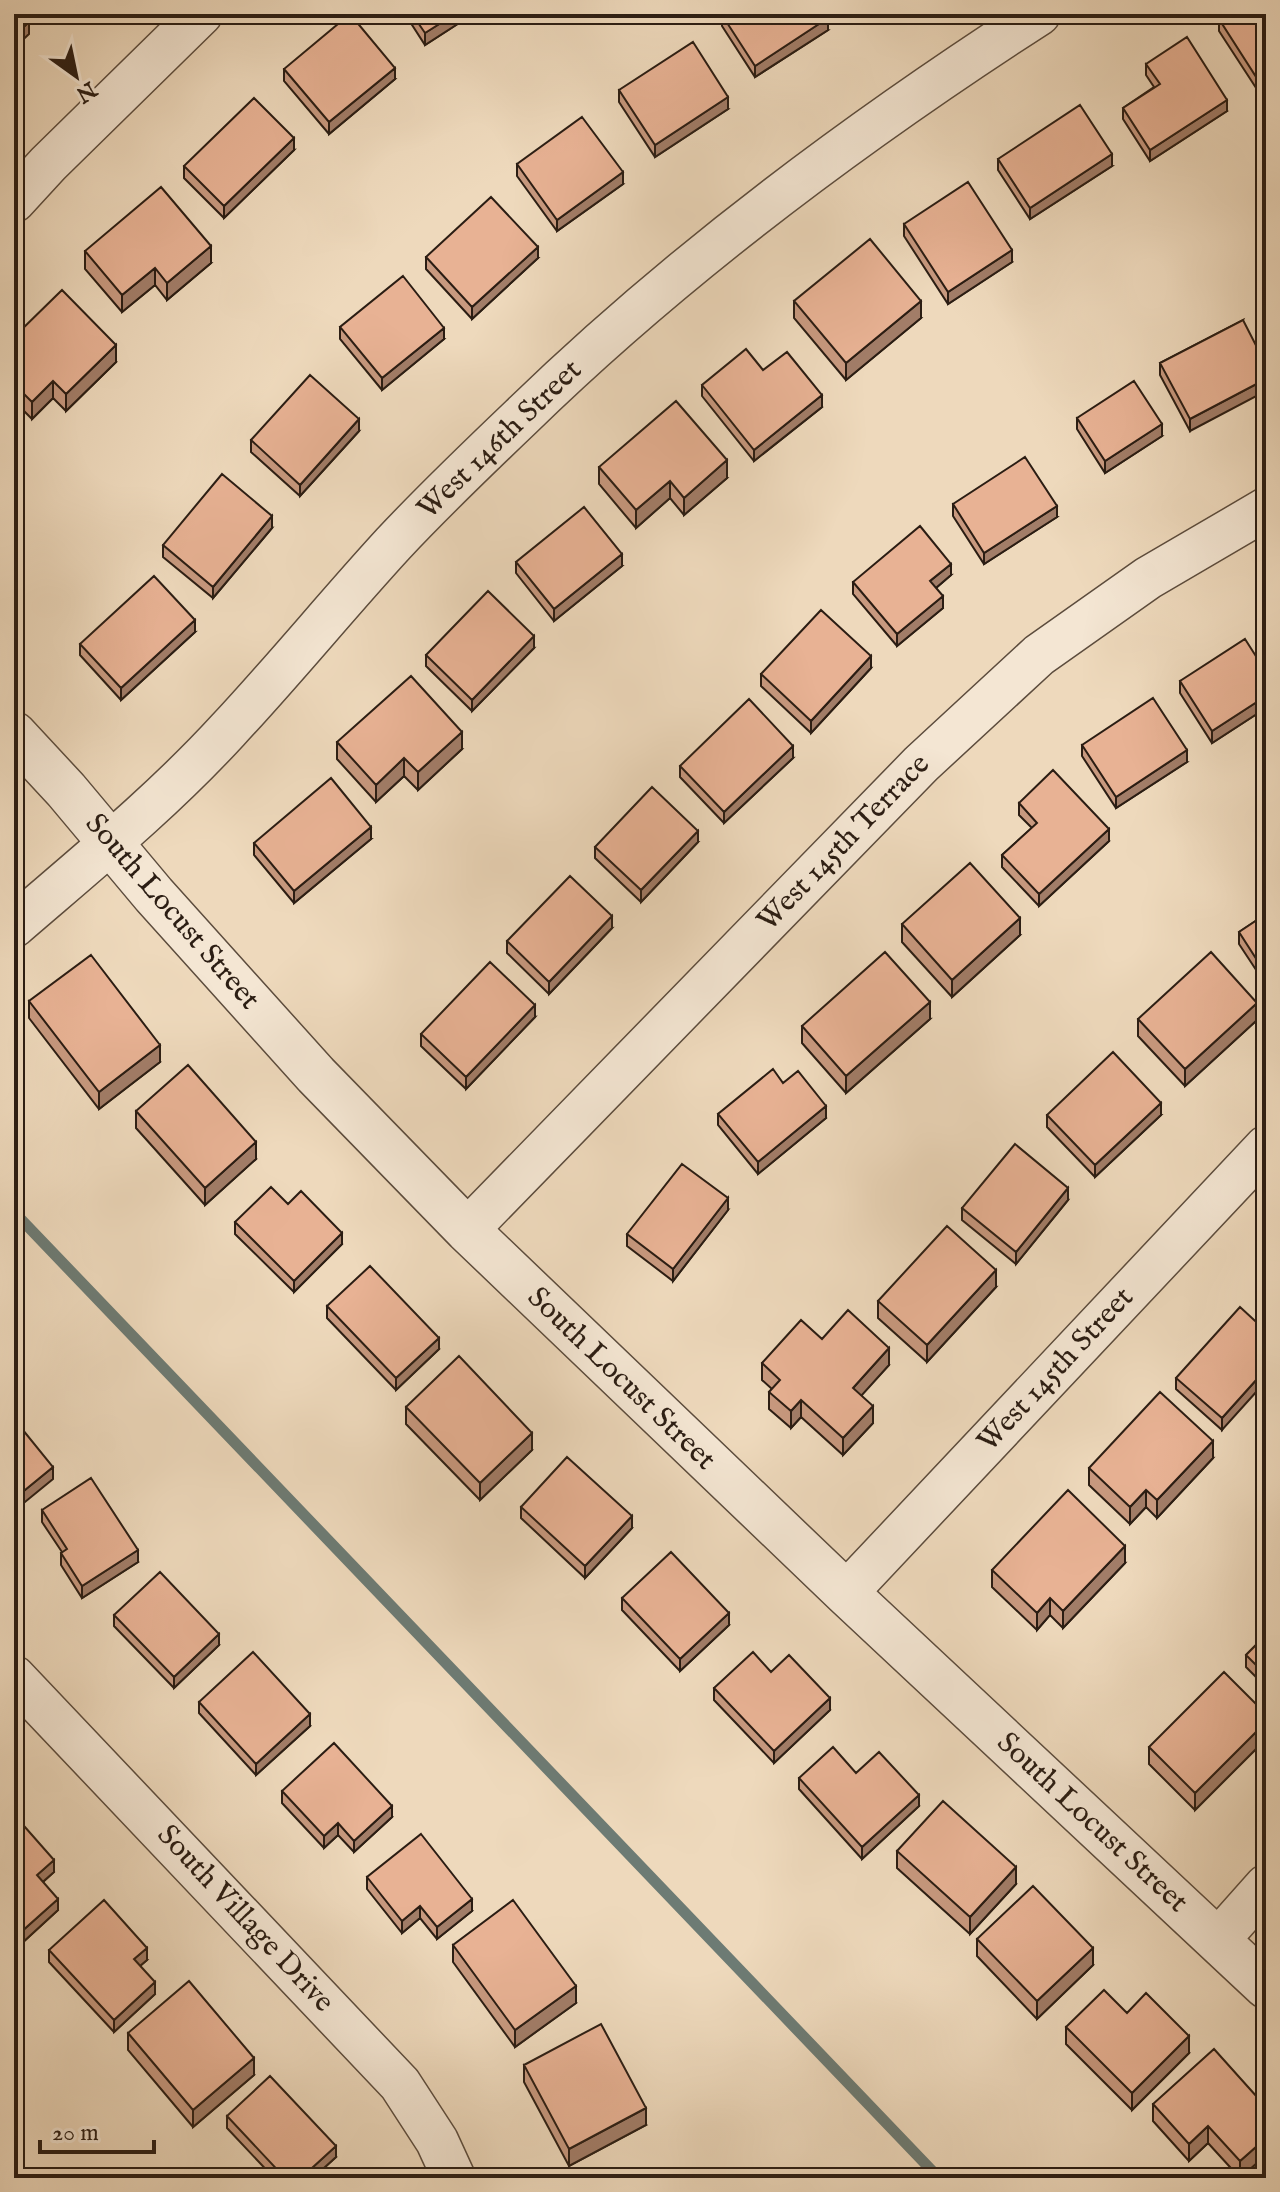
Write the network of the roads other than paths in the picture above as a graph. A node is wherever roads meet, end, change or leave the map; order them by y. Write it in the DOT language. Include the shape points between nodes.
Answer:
graph roads {
  1 [pos="201,14"];
  2 [pos="1039,14"];
  3 [pos="14,201"];
  4 [pos="1266,509"];
  5 [pos="14,734"];
  6 [pos="109,843"];
  7 [pos="14,926"];
  8 [pos="1266,1147"];
  9 [pos="467,1230"];
  10 [pos="846,1593"];
  11 [pos="14,1677"];
  12 [pos="1266,1886"];
  13 [pos="1218,1940"];
  14 [pos="1266,1986"];
  15 [pos="454,2178"];
  1 -- 3 [label="street"];
  2 -- 6 [label="street, West 146th Street" via="783,193 646,304 524,414 396,541 227,731"];
  4 -- 9 [label="street, West 145th Terrace" via="1148,578 1039,655 921,764"];
  5 -- 6 [label="street, South Locust Street"];
  6 -- 7 [label="street, West 146th Street"];
  6 -- 9 [label="street, South Locust Street" via="316,1075"];
  8 -- 10 [label="street, West 145th Street"];
  9 -- 10 [label="street, South Locust Street"];
  10 -- 13 [label="street, South Locust Street"];
  11 -- 15 [label="street, South Village Drive" via="400,2084"];
  12 -- 13 [label="street"];
  13 -- 14 [label="street, South Locust Street"];
}
